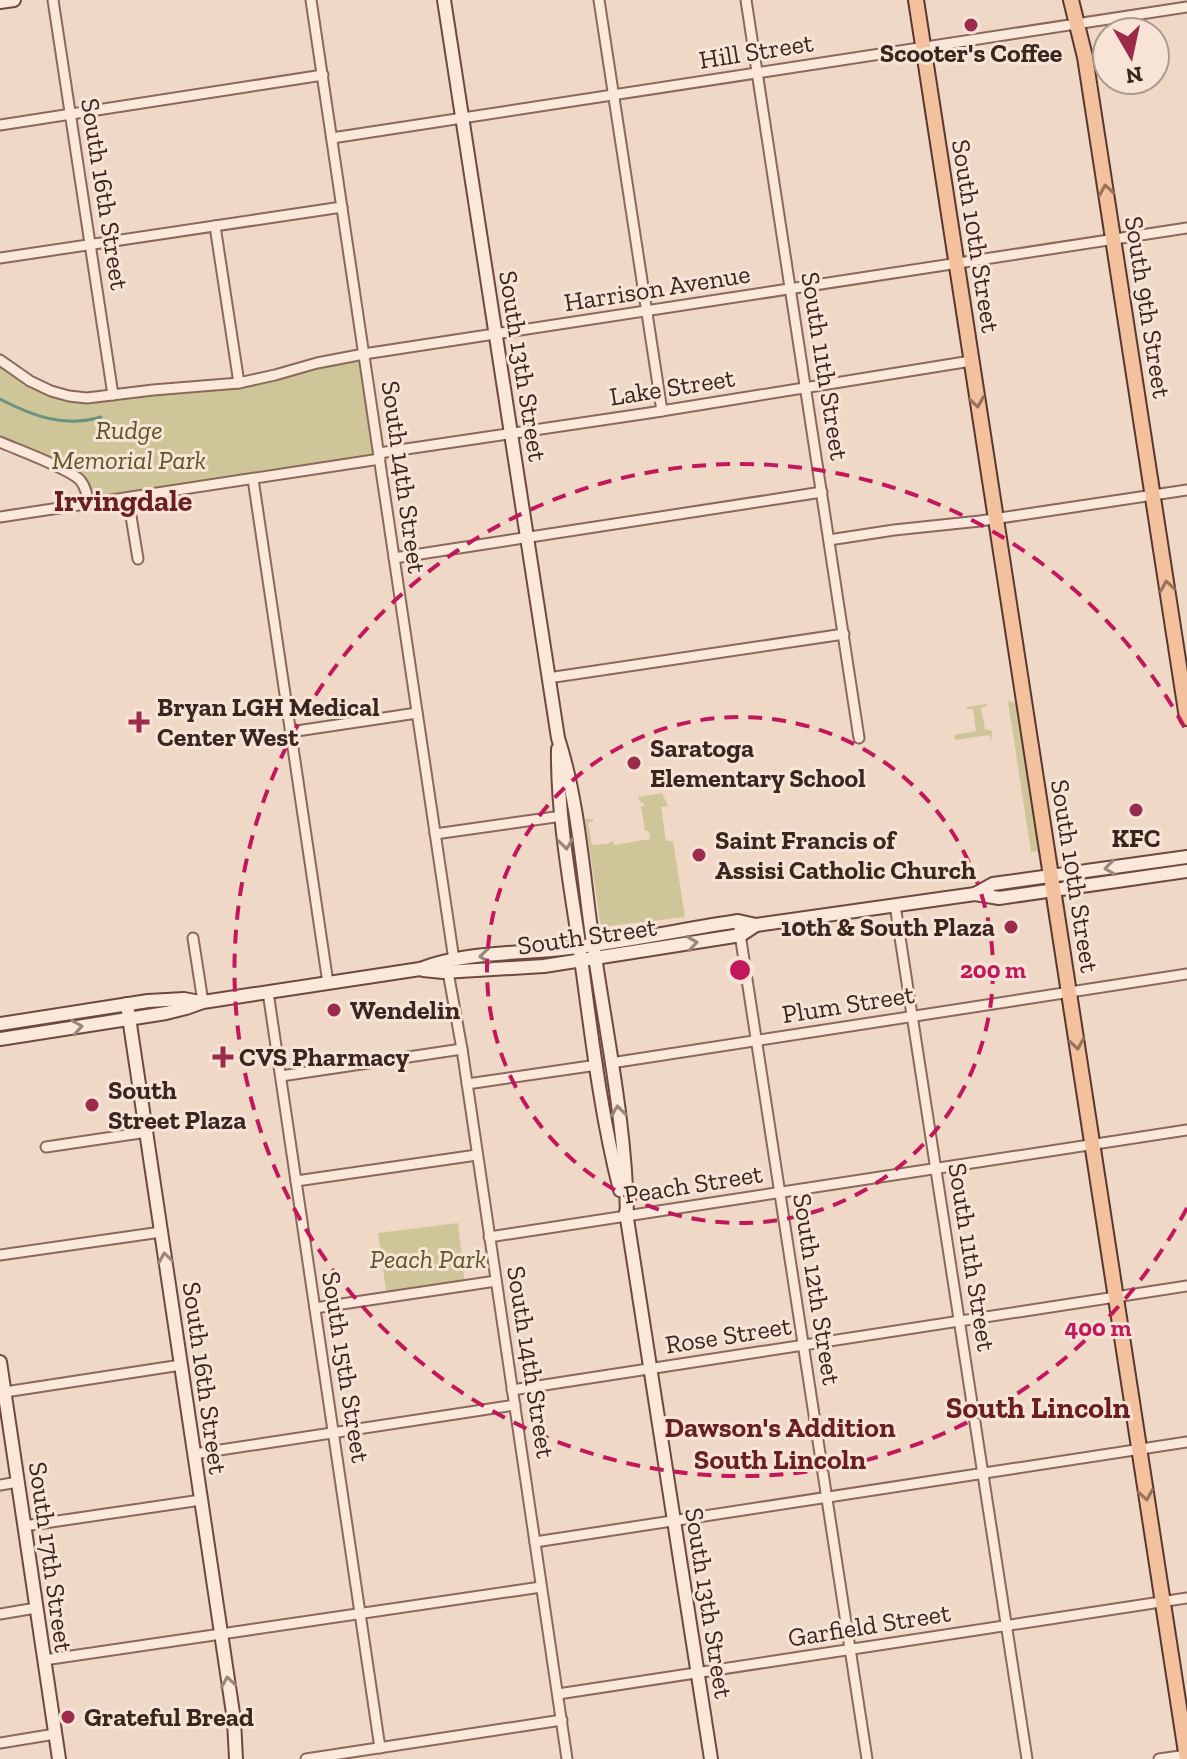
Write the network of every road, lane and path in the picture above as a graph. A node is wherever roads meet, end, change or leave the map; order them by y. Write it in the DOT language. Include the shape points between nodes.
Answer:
graph roads {
  1 [pos="14,0"];
  2 [pos="53,0"];
  3 [pos="311,0"];
  4 [pos="444,0"];
  5 [pos="599,0"];
  6 [pos="746,0"];
  7 [pos="916,0"];
  8 [pos="1071,0"];
  9 [pos="0,2"];
  10 [pos="1187,7"];
  11 [pos="1078,24"];
  12 [pos="924,48"];
  13 [pos="757,73"];
  14 [pos="323,75"];
  15 [pos="613,96"];
  16 [pos="71,114"];
  17 [pos="463,119"];
  18 [pos="0,125"];
  19 [pos="332,138"];
  20 [pos="342,207"];
  21 [pos="215,226"];
  22 [pos="1187,228"];
  23 [pos="1113,240"];
  24 [pos="90,244"];
  25 [pos="0,258"];
  26 [pos="956,264"];
  27 [pos="791,289"];
  28 [pos="647,311"];
  29 [pos="496,335"];
  30 [pos="364,354"];
  31 [pos="0,360"];
  32 [pos="971,361"];
  33 [pos="239,383"];
  34 [pos="805,387"];
  35 [pos="113,395"];
  36 [pos="662,411"];
  37 [pos="511,434"];
  38 [pos="0,442"];
  39 [pos="379,456"];
  40 [pos="253,479"];
  41 [pos="1187,490"];
  42 [pos="822,492"];
  43 [pos="1153,496"];
  44 [pos="128,498"];
  45 [pos="88,504"];
  46 [pos="0,517"];
  47 [pos="996,519"];
  48 [pos="527,538"];
  49 [pos="829,540"];
  50 [pos="394,558"];
  51 [pos="138,559"];
  52 [pos="844,634"];
  53 [pos="548,678"];
  54 [pos="417,713"];
  55 [pos="1187,718"];
  56 [pos="290,732"];
  57 [pos="558,738"];
  58 [pos="859,738"];
  59 [pos="562,816"];
  60 [pos="435,834"];
  61 [pos="1187,857"];
  62 [pos="1187,871"];
  63 [pos="1052,884"];
  64 [pos="895,905"];
  65 [pos="738,921"];
  66 [pos="756,925"];
  67 [pos="741,935"];
  68 [pos="193,938"];
  69 [pos="593,945"];
  70 [pos="579,947"];
  71 [pos="588,960"];
  72 [pos="451,966"];
  73 [pos="1187,974"];
  74 [pos="328,983"];
  75 [pos="268,992"];
  76 [pos="1069,992"];
  77 [pos="203,1002"];
  78 [pos="127,1004"];
  79 [pos="913,1016"];
  80 [pos="129,1019"];
  81 [pos="0,1024"];
  82 [pos="0,1039"];
  83 [pos="757,1040"];
  84 [pos="462,1049"];
  85 [pos="611,1063"];
  86 [pos="597,1065"];
  87 [pos="281,1076"];
  88 [pos="467,1084"];
  89 [pos="1187,1130"];
  90 [pos="147,1132"];
  91 [pos="1093,1145"];
  92 [pos="46,1147"];
  93 [pos="477,1155"];
  94 [pos="936,1169"];
  95 [pos="296,1181"];
  96 [pos="780,1193"];
  97 [pos="627,1217"];
  98 [pos="161,1232"];
  99 [pos="489,1237"];
  100 [pos="0,1255"];
  101 [pos="496,1281"];
  102 [pos="1187,1286"];
  103 [pos="1116,1297"];
  104 [pos="315,1308"];
  105 [pos="960,1322"];
  106 [pos="804,1345"];
  107 [pos="0,1362"];
  108 [pos="181,1365"];
  109 [pos="651,1369"];
  110 [pos="512,1390"];
  111 [pos="5,1392"];
  112 [pos="515,1405"];
  113 [pos="334,1432"];
  114 [pos="1187,1442"];
  115 [pos="1139,1450"];
  116 [pos="194,1454"];
  117 [pos="983,1474"];
  118 [pos="18,1482"];
  119 [pos="0,1485"];
  120 [pos="827,1498"];
  121 [pos="201,1500"];
  122 [pos="674,1522"];
  123 [pos="24,1526"];
  124 [pos="535,1542"];
  125 [pos="541,1587"];
  126 [pos="1187,1598"];
  127 [pos="1163,1602"];
  128 [pos="36,1608"];
  129 [pos="0,1614"];
  130 [pos="360,1615"];
  131 [pos="1007,1626"];
  132 [pos="221,1634"];
  133 [pos="850,1650"];
  134 [pos="44,1660"];
  135 [pos="698,1674"];
  136 [pos="558,1694"];
  137 [pos="562,1720"];
  138 [pos="55,1734"];
  139 [pos="0,1743"];
  140 [pos="393,1746"];
  141 [pos="380,1748"];
  142 [pos="1187,1756"];
  143 [pos="59,1759"];
  144 [pos="236,1759"];
  145 [pos="306,1759"];
  146 [pos="395,1759"];
  147 [pos="567,1759"];
  148 [pos="711,1759"];
  149 [pos="867,1759"];
  150 [pos="1027,1759"];
  151 [pos="1159,1759"];
  1 -- 9 [label="main road"];
  2 -- 16 [label="street, South 16th Street"];
  3 -- 14 [label="street, South 14th Street"];
  4 -- 17 [label="main road, South 13th Street"];
  5 -- 15 [label="street"];
  6 -- 13 [label="street, South 11th Street"];
  7 -- 12 [label="main road, South 10th Street"];
  8 -- 11 [label="main road, South 9th Street"];
  10 -- 11 [label="street, Hill Street"];
  11 -- 12 [label="street, Hill Street"];
  23 -- 11 [label="main road, South 9th Street, one-way"];
  12 -- 13 [label="street, Hill Street"];
  12 -- 26 [label="main road, South 10th Street"];
  13 -- 15 [label="street, Hill Street"];
  13 -- 27 [label="street, South 11th Street"];
  14 -- 16 [label="street"];
  14 -- 19 [label="street, South 14th Street"];
  15 -- 17 [label="street, Hill Street"];
  15 -- 28 [label="street"];
  16 -- 18 [label="street"];
  16 -- 24 [label="street, South 16th Street"];
  17 -- 19 [label="street, Hill Street"];
  17 -- 29 [label="main road, South 13th Street"];
  19 -- 20 [label="street, South 14th Street"];
  20 -- 21 [label="street"];
  20 -- 30 [label="street, South 14th Street"];
  21 -- 24 [label="street"];
  21 -- 33 [label="street"];
  22 -- 23 [label="street, Harrison Avenue"];
  23 -- 26 [label="street, Harrison Avenue"];
  23 -- 43 [label="main road, South 9th Street"];
  24 -- 25 [label="street"];
  24 -- 35 [label="street, South 16th Street"];
  26 -- 27 [label="street, Harrison Avenue"];
  26 -- 32 [label="main road, South 10th Street"];
  27 -- 28 [label="street, Harrison Avenue"];
  27 -- 34 [label="street, South 11th Street"];
  28 -- 29 [label="street, Harrison Avenue"];
  28 -- 36 [label="street"];
  29 -- 30 [label="street, Harrison Avenue"];
  29 -- 37 [label="main road, South 13th Street"];
  30 -- 33 [label="street, Harrison Avenue"];
  30 -- 39 [label="street, South 14th Street"];
  31 -- 35 [label="street, Harrison Avenue" via="51,391 87,398"];
  32 -- 34 [label="street, Lake Street"];
  32 -- 47 [label="main road, South 10th Street, one-way"];
  33 -- 35 [label="street, Harrison Avenue"];
  34 -- 36 [label="street, Lake Street"];
  34 -- 42 [label="street, South 11th Street"];
  36 -- 37 [label="street, Lake Street"];
  37 -- 39 [label="street, Lake Street"];
  37 -- 48 [label="main road, South 13th Street"];
  38 -- 45 [label="street" via="79,479"];
  39 -- 40 [label="street, Lake Street"];
  39 -- 50 [label="street, South 14th Street"];
  40 -- 44 [label="street, Lake Street"];
  40 -- 56 [label="street"];
  41 -- 43 [label="street"];
  42 -- 48 [label="street"];
  42 -- 49 [label="street, South 11th Street"];
  43 -- 47 [label="street"];
  55 -- 43 [label="main road, South 9th Street, one-way"];
  44 -- 45 [label="street, Lake Street"];
  44 -- 51 [label="street"];
  45 -- 46 [label="street, Lake Street"];
  47 -- 49 [label="street"];
  47 -- 63 [label="main road, South 10th Street"];
  48 -- 50 [label="street"];
  48 -- 53 [label="main road, South 13th Street"];
  49 -- 52 [label="street, South 11th Street"];
  50 -- 54 [label="street, South 14th Street"];
  52 -- 53 [label="street"];
  52 -- 58 [label="street, South 11th Street"];
  53 -- 57 [label="main road, South 13th Street"];
  54 -- 56 [label="street"];
  54 -- 60 [label="street, South 14th Street"];
  56 -- 74 [label="street"];
  57 -- 59 [label="main road, South 13th Street"];
  57 -- 69 [label="main road, South 13th Street"];
  59 -- 60 [label="street"];
  59 -- 70 [label="main road, South 13th Street, one-way"];
  60 -- 72 [label="street, South 14th Street"];
  61 -- 63 [label="main road, South Street, one-way"];
  62 -- 63 [label="main road, South Street"];
  63 -- 64 [label="main road, South Street" via="999,898 975,894"];
  63 -- 76 [label="main road, South 10th Street"];
  64 -- 66 [label="main road, South Street"];
  64 -- 79 [label="street, South 11th Street"];
  65 -- 66 [label="main road, South Street"];
  65 -- 67 [label="street, South 12th Street"];
  65 -- 69 [label="main road, South Street"];
  66 -- 67 [label="main road, South Street"];
  71 -- 67 [label="main road, South Street, one-way"];
  67 -- 83 [label="street, South 12th Street"];
  68 -- 77 [label="street"];
  69 -- 70 [label="main road, South Street"];
  69 -- 71 [label="main road, South 13th Street"];
  70 -- 71 [label="main road, South 13th Street"];
  70 -- 72 [label="main road, South Street, one-way"];
  71 -- 72 [label="main road, South Street" via="531,967"];
  71 -- 85 [label="main road, South 13th Street"];
  71 -- 86 [label="main road, South 13th Street"];
  72 -- 74 [label="main road, South Street"];
  72 -- 84 [label="street, South 14th Street"];
  73 -- 76 [label="street, Plum Street"];
  74 -- 75 [label="main road, South Street"];
  75 -- 77 [label="main road, South Street"];
  75 -- 87 [label="street, South 15th Street"];
  76 -- 79 [label="street, Plum Street"];
  76 -- 91 [label="main road, South 10th Street, one-way"];
  77 -- 78 [label="main road, South Street"];
  77 -- 80 [label="main road, South Street"];
  78 -- 80 [label="main road, South 16th Street"];
  78 -- 81 [label="main road, South Street"];
  79 -- 83 [label="street, Plum Street"];
  79 -- 94 [label="street, South 11th Street"];
  82 -- 80 [label="main road, South Street, one-way"];
  80 -- 90 [label="main road, South 16th Street"];
  83 -- 85 [label="street, Plum Street"];
  83 -- 96 [label="street, South 12th Street"];
  84 -- 87 [label="street"];
  84 -- 88 [label="street, South 14th Street"];
  97 -- 85 [label="main road, South 13th Street, one-way"];
  86 -- 88 [label="street"];
  86 -- 97 [label="main road, South 13th Street"];
  87 -- 95 [label="street, South 15th Street"];
  88 -- 93 [label="street, South 14th Street"];
  89 -- 91 [label="street, Peach Street"];
  90 -- 92 [label="street"];
  90 -- 98 [label="main road, South 16th Street"];
  91 -- 94 [label="street, Peach Street"];
  91 -- 103 [label="main road, South 10th Street"];
  93 -- 95 [label="street"];
  93 -- 99 [label="street, South 14th Street"];
  94 -- 96 [label="street, Peach Street"];
  94 -- 105 [label="street, South 11th Street"];
  95 -- 104 [label="street, South 15th Street"];
  96 -- 97 [label="street, Peach Street"];
  96 -- 106 [label="street, South 12th Street"];
  97 -- 99 [label="street, Peach Street"];
  97 -- 109 [label="main road, South 13th Street"];
  98 -- 100 [label="street"];
  108 -- 98 [label="main road, South 16th Street, one-way"];
  99 -- 101 [label="street, South 14th Street"];
  101 -- 104 [label="street"];
  101 -- 110 [label="street, South 14th Street"];
  102 -- 103 [label="street, Rose Street"];
  103 -- 105 [label="street, Rose Street"];
  103 -- 115 [label="main road, South 10th Street"];
  104 -- 113 [label="street, South 15th Street"];
  105 -- 106 [label="street, Rose Street"];
  105 -- 117 [label="street, South 11th Street"];
  106 -- 109 [label="street, Rose Street"];
  106 -- 120 [label="street, South 12th Street"];
  107 -- 111 [label="main road, South 17th Street"];
  108 -- 111 [label="street"];
  108 -- 116 [label="main road, South 16th Street"];
  109 -- 110 [label="street, Rose Street"];
  109 -- 122 [label="main road, South 13th Street"];
  110 -- 112 [label="street, South 14th Street"];
  111 -- 118 [label="main road, South 17th Street"];
  112 -- 113 [label="street"];
  112 -- 124 [label="street, South 14th Street"];
  113 -- 116 [label="street"];
  113 -- 130 [label="street, South 15th Street"];
  114 -- 115 [label="street"];
  115 -- 117 [label="street"];
  115 -- 127 [label="main road, South 10th Street, one-way"];
  116 -- 121 [label="main road, South 16th Street"];
  117 -- 120 [label="street"];
  117 -- 131 [label="street, South 11th Street"];
  118 -- 119 [label="street"];
  118 -- 123 [label="main road, South 17th Street"];
  120 -- 122 [label="street"];
  120 -- 133 [label="street, South 12th Street"];
  121 -- 123 [label="street"];
  121 -- 132 [label="main road, South 16th Street"];
  122 -- 124 [label="street"];
  122 -- 135 [label="main road, South 13th Street"];
  123 -- 128 [label="main road, South 17th Street"];
  124 -- 125 [label="street, South 14th Street"];
  125 -- 130 [label="street"];
  125 -- 136 [label="street, South 14th Street"];
  126 -- 127 [label="street, Garfield Street"];
  127 -- 131 [label="street, Garfield Street"];
  127 -- 142 [label="main road, South 10th Street"];
  128 -- 129 [label="street"];
  128 -- 134 [label="main road, South 17th Street"];
  130 -- 132 [label="street"];
  130 -- 141 [label="street, South 15th Street"];
  131 -- 133 [label="street, Garfield Street"];
  131 -- 150 [label="street, South 11th Street"];
  132 -- 134 [label="street"];
  144 -- 132 [label="main road, South 16th Street, one-way"];
  133 -- 135 [label="street, Garfield Street"];
  133 -- 149 [label="street, South 12th Street"];
  134 -- 138 [label="main road, South 17th Street"];
  135 -- 136 [label="street, Garfield Street"];
  135 -- 148 [label="main road, South 13th Street"];
  136 -- 137 [label="street, South 14th Street"];
  137 -- 140 [label="street"];
  137 -- 147 [label="street, South 14th Street"];
  138 -- 139 [label="street"];
  138 -- 143 [label="main road, South 17th Street"];
  140 -- 141 [label="street"];
  140 -- 146 [label="street"];
  141 -- 145 [label="street"];
  142 -- 151 [label="street"];
}
